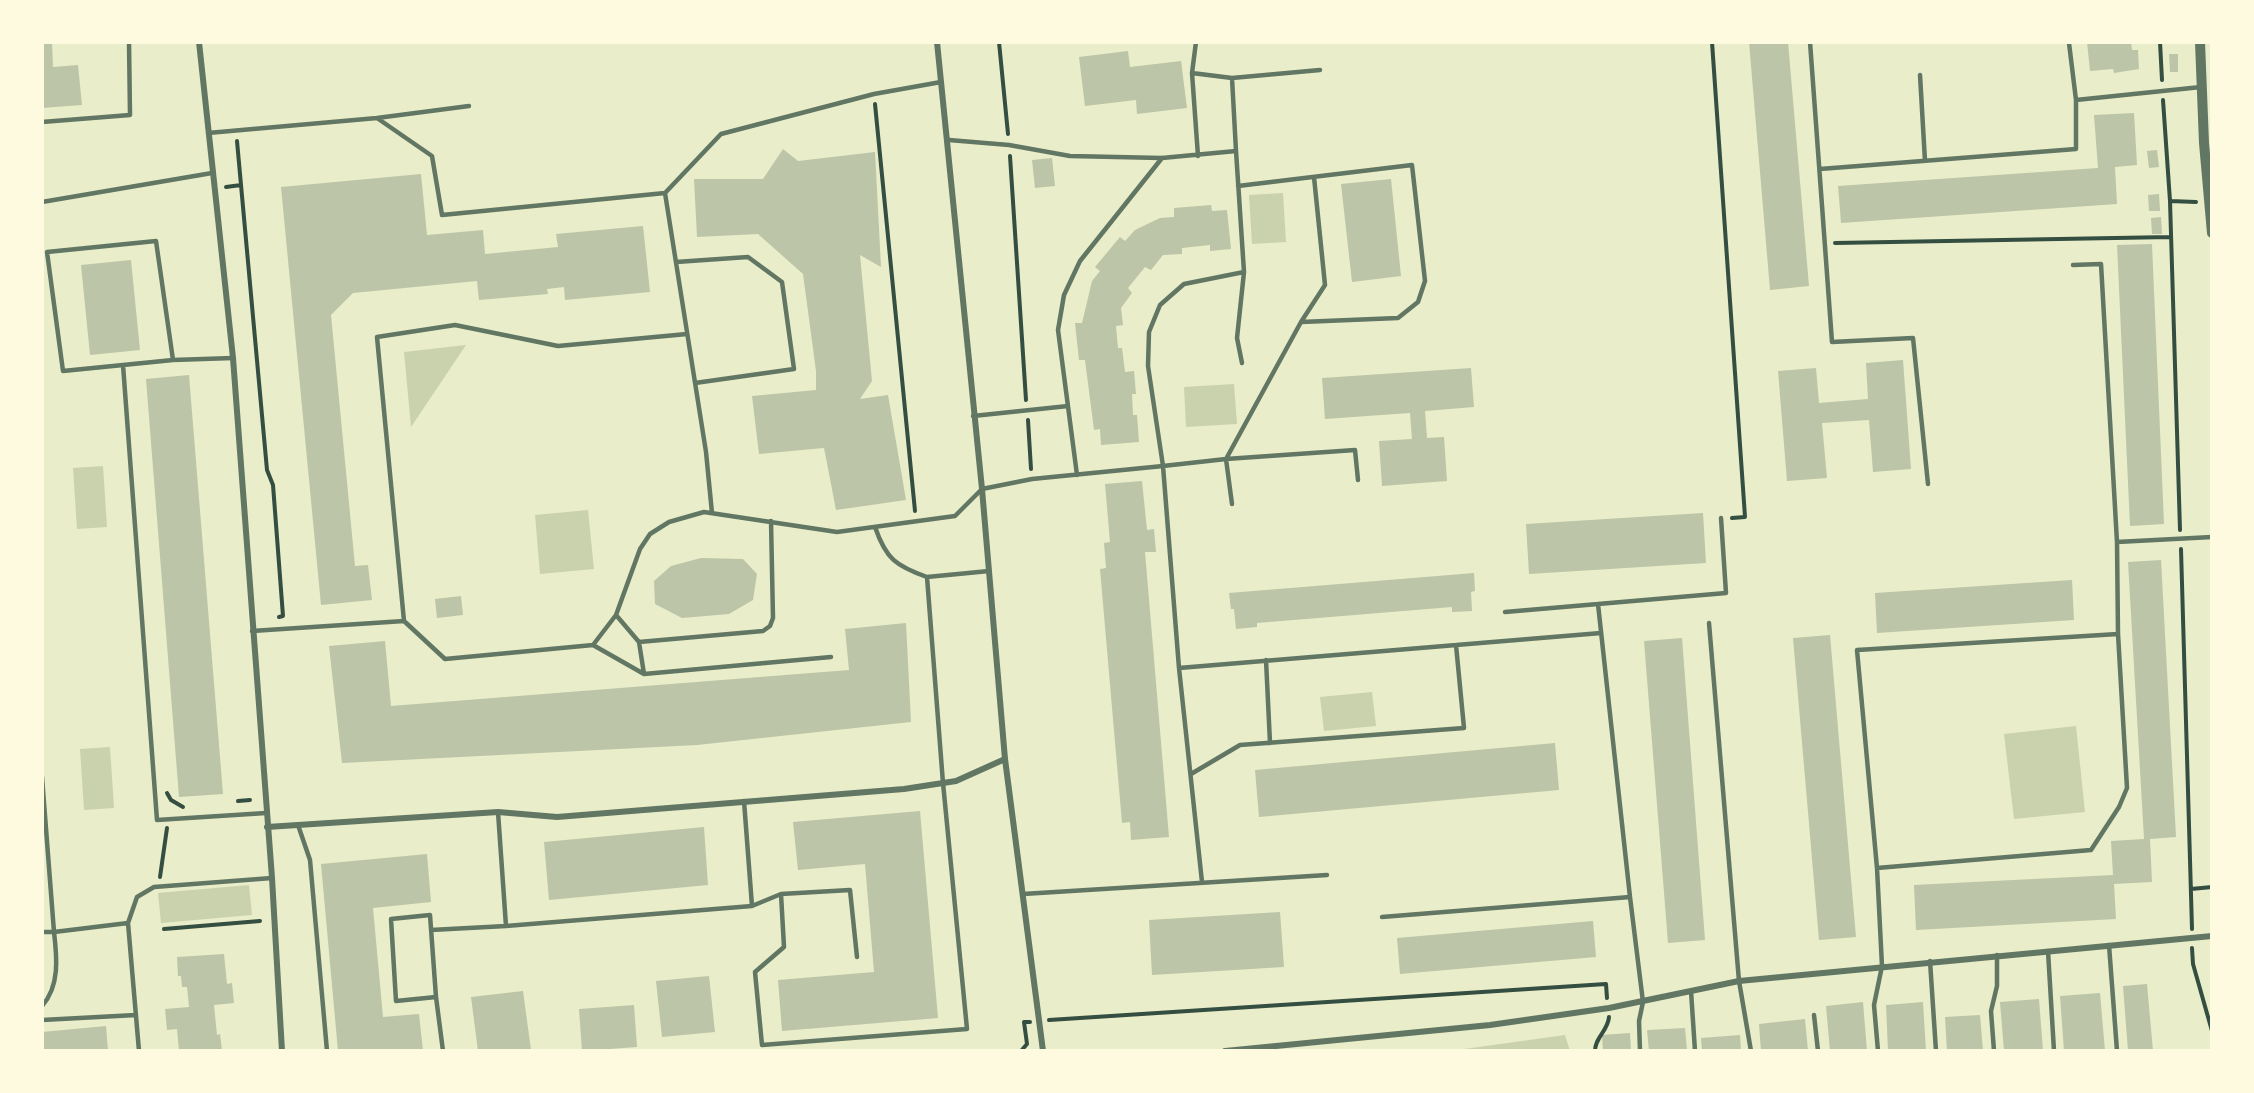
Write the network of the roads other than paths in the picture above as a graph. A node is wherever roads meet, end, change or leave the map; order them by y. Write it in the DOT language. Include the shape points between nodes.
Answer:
graph roads {
  1 [pos="129,42"];
  2 [pos="199,42"];
  3 [pos="937,42"];
  4 [pos="1196,42"];
  5 [pos="1810,42"];
  6 [pos="2200,42"];
  7 [pos="2069,43"];
  8 [pos="1320,70"];
  9 [pos="1191,73"];
  10 [pos="1920,75"];
  11 [pos="1232,78"];
  12 [pos="941,82"];
  13 [pos="2201,87"];
  14 [pos="2076,100"];
  15 [pos="469,106"];
  16 [pos="376,118"];
  17 [pos="42,122"];
  18 [pos="208,133"];
  19 [pos="949,140"];
  20 [pos="2204,143"];
  21 [pos="1236,151"];
  22 [pos="2212,153"];
  23 [pos="1198,156"];
  24 [pos="1162,158"];
  25 [pos="1925,161"];
  26 [pos="1820,169"];
  27 [pos="212,173"];
  28 [pos="1314,177"];
  29 [pos="1238,186"];
  30 [pos="665,194"];
  31 [pos="42,202"];
  32 [pos="2212,233"];
  33 [pos="676,262"];
  34 [pos="2073,265"];
  35 [pos="1244,272"];
  36 [pos="1301,322"];
  37 [pos="687,334"];
  38 [pos="233,358"];
  39 [pos="173,360"];
  40 [pos="1242,363"];
  41 [pos="123,365"];
  42 [pos="695,383"];
  43 [pos="1068,406"];
  44 [pos="973,416"];
  45 [pos="1226,459"];
  46 [pos="1163,466"];
  47 [pos="1077,475"];
  48 [pos="1358,480"];
  49 [pos="1928,484"];
  50 [pos="982,489"];
  51 [pos="1232,504"];
  52 [pos="712,513"];
  53 [pos="1721,518"];
  54 [pos="771,521"];
  55 [pos="875,527"];
  56 [pos="2212,537"];
  57 [pos="2116,542"];
  58 [pos="989,570"];
  59 [pos="927,578"];
  60 [pos="1598,604"];
  61 [pos="1505,612"];
  62 [pos="616,615"];
  63 [pos="404,621"];
  64 [pos="1709,623"];
  65 [pos="252,631"];
  66 [pos="1601,633"];
  67 [pos="2118,634"];
  68 [pos="639,642"];
  69 [pos="593,645"];
  70 [pos="1455,645"];
  71 [pos="831,657"];
  72 [pos="1266,660"];
  73 [pos="1179,668"];
  74 [pos="644,674"];
  75 [pos="1270,743"];
  76 [pos="1005,759"];
  77 [pos="1191,774"];
  78 [pos="42,777"];
  79 [pos="943,783"];
  80 [pos="744,801"];
  81 [pos="498,812"];
  82 [pos="266,813"];
  83 [pos="298,825"];
  84 [pos="267,827"];
  85 [pos="1877,868"];
  86 [pos="1327,875"];
  87 [pos="272,878"];
  88 [pos="1202,882"];
  89 [pos="781,894"];
  90 [pos="1023,894"];
  91 [pos="1630,897"];
  92 [pos="752,906"];
  93 [pos="1382,917"];
  94 [pos="128,923"];
  95 [pos="506,926"];
  96 [pos="431,930"];
  97 [pos="42,932"];
  98 [pos="54,932"];
  99 [pos="2212,936"];
  100 [pos="2109,945"];
  101 [pos="2048,951"];
  102 [pos="1997,955"];
  103 [pos="857,957"];
  104 [pos="1930,961"];
  105 [pos="1882,966"];
  106 [pos="1739,981"];
  107 [pos="1691,991"];
  108 [pos="436,997"];
  109 [pos="1643,1002"];
  110 [pos="42,1006"];
  111 [pos="136,1015"];
  112 [pos="1814,1015"];
  113 [pos="42,1020"];
  114 [pos="139,1051"];
  115 [pos="282,1051"];
  116 [pos="327,1051"];
  117 [pos="443,1051"];
  118 [pos="1043,1051"];
  119 [pos="1224,1051"];
  120 [pos="1640,1051"];
  121 [pos="1695,1051"];
  122 [pos="1751,1051"];
  123 [pos="1818,1051"];
  124 [pos="1878,1051"];
  125 [pos="1936,1051"];
  126 [pos="1994,1051"];
  127 [pos="2054,1051"];
  128 [pos="2117,1051"];
  1 -- 17 [label="lane" via="130,115"];
  2 -- 18 [label="street"];
  3 -- 12 [label="street"];
  4 -- 9 [label="lane"];
  5 -- 26 [label="lane"];
  6 -- 13 [label="street"];
  7 -- 14 [label="lane"];
  8 -- 11 [label="lane"];
  9 -- 11 [label="lane"];
  9 -- 23 [label="lane"];
  10 -- 25 [label="lane"];
  11 -- 21 [label="lane"];
  12 -- 19 [label="street"];
  12 -- 30 [label="lane" via="874,94 721,134"];
  13 -- 14 [label="lane"];
  13 -- 20 [label="street"];
  14 -- 25 [label="lane" via="2076,149"];
  15 -- 16 [label="lane"];
  16 -- 18 [label="lane"];
  16 -- 30 [label="lane" via="432,156 442,215"];
  18 -- 27 [label="street"];
  19 -- 24 [label="lane" via="1070,156"];
  19 -- 44 [label="street"];
  20 -- 22 [label="street"];
  20 -- 32 [label="street"];
  21 -- 23 [label="lane"];
  21 -- 29 [label="lane"];
  23 -- 24 [label="lane"];
  24 -- 43 [label="lane" via="1080,261 1064,295 1058,330"];
  25 -- 26 [label="lane"];
  26 -- 49 [label="lane" via="1832,342 1913,338"];
  27 -- 31 [label="lane"];
  27 -- 38 [label="street"];
  28 -- 29 [label="lane"];
  28 -- 36 [label="lane" via="1325,285"];
  28 -- 36 [label="lane" via="1412,165 1425,281 1418,302 1398,318"];
  29 -- 35 [label="lane"];
  30 -- 33 [label="lane"];
  33 -- 37 [label="lane"];
  33 -- 42 [label="lane" via="748,257 782,282 794,369"];
  34 -- 57 [label="lane" via="2102,264"];
  35 -- 40 [label="lane" via="1237,338"];
  35 -- 46 [label="lane" via="1184,284 1160,305 1149,332 1148,366"];
  36 -- 45 [label="lane"];
  37 -- 42 [label="lane"];
  37 -- 63 [label="lane" via="558,346 455,325 377,337"];
  38 -- 39 [label="lane"];
  38 -- 65 [label="street"];
  39 -- 41 [label="lane"];
  39 -- 41 [label="lane" via="156,241 47,252 63,372"];
  41 -- 82 [label="lane" via="157,820"];
  42 -- 52 [label="lane"];
  43 -- 44 [label="lane"];
  43 -- 47 [label="lane"];
  44 -- 50 [label="street"];
  45 -- 46 [label="lane"];
  45 -- 48 [label="lane" via="1355,450"];
  45 -- 51 [label="lane"];
  46 -- 47 [label="lane"];
  46 -- 73 [label="lane"];
  47 -- 50 [label="lane"];
  50 -- 55 [label="lane" via="955,516"];
  50 -- 58 [label="street"];
  52 -- 54 [label="lane"];
  52 -- 62 [label="lane" via="669,522 650,534 632,566"];
  53 -- 60 [label="lane" via="1726,593"];
  54 -- 55 [label="lane" via="837,532"];
  54 -- 68 [label="lane" via="770,626 763,631"];
  55 -- 59 [label="lane" via="883,549 900,568"];
  56 -- 57 [label="lane"];
  57 -- 67 [label="lane"];
  58 -- 59 [label="lane"];
  58 -- 76 [label="street"];
  59 -- 79 [label="lane"];
  60 -- 61 [label="lane"];
  60 -- 66 [label="lane"];
  62 -- 68 [label="lane"];
  62 -- 69 [label="lane"];
  63 -- 65 [label="lane"];
  63 -- 69 [label="lane" via="445,659"];
  64 -- 106 [label="lane"];
  65 -- 82 [label="street"];
  66 -- 70 [label="lane"];
  66 -- 91 [label="lane"];
  67 -- 85 [label="lane" via="2127,788 2091,850"];
  67 -- 85 [label="lane" via="1857,650"];
  68 -- 74 [label="lane"];
  69 -- 74 [label="lane"];
  70 -- 72 [label="lane"];
  70 -- 75 [label="lane" via="1464,728"];
  71 -- 74 [label="lane"];
  72 -- 73 [label="lane"];
  72 -- 75 [label="lane"];
  73 -- 77 [label="lane"];
  75 -- 77 [label="lane" via="1240,745"];
  76 -- 79 [label="street"];
  76 -- 90 [label="street"];
  77 -- 88 [label="lane"];
  78 -- 98 [label="lane"];
  79 -- 80 [label="street"];
  79 -- 89 [label="lane" via="967,1029 762,1045 755,972 784,947"];
  80 -- 81 [label="street" via="557,817"];
  80 -- 92 [label="lane"];
  81 -- 83 [label="street"];
  81 -- 95 [label="lane"];
  82 -- 84 [label="street"];
  83 -- 84 [label="street"];
  83 -- 116 [label="lane" via="310,860"];
  84 -- 87 [label="street"];
  85 -- 105 [label="lane"];
  86 -- 88 [label="lane"];
  87 -- 94 [label="lane" via="158,887 137,897"];
  87 -- 115 [label="street"];
  88 -- 90 [label="lane"];
  89 -- 92 [label="lane"];
  89 -- 103 [label="lane" via="850,890"];
  90 -- 118 [label="street"];
  91 -- 93 [label="lane"];
  91 -- 109 [label="lane"];
  92 -- 95 [label="lane"];
  94 -- 98 [label="lane"];
  94 -- 111 [label="lane"];
  95 -- 96 [label="lane"];
  96 -- 108 [label="lane"];
  96 -- 108 [label="lane" via="430,915 391,919 396,1001"];
  97 -- 98 [label="lane"];
  98 -- 110 [label="lane" via="57,958 52,995"];
  99 -- 100 [label="street"];
  100 -- 101 [label="street"];
  100 -- 128 [label="lane"];
  101 -- 102 [label="street"];
  101 -- 127 [label="lane"];
  102 -- 104 [label="street"];
  102 -- 126 [label="lane" via="1997,986 1991,1011"];
  104 -- 105 [label="street"];
  104 -- 125 [label="lane"];
  105 -- 106 [label="street"];
  105 -- 124 [label="lane" via="1875,1005"];
  106 -- 107 [label="street"];
  106 -- 122 [label="lane"];
  107 -- 109 [label="street"];
  107 -- 121 [label="lane"];
  108 -- 117 [label="lane"];
  109 -- 119 [label="street" via="1490,1025"];
  109 -- 120 [label="lane"];
  111 -- 113 [label="lane"];
  111 -- 114 [label="lane"];
  112 -- 123 [label="lane"];
}
